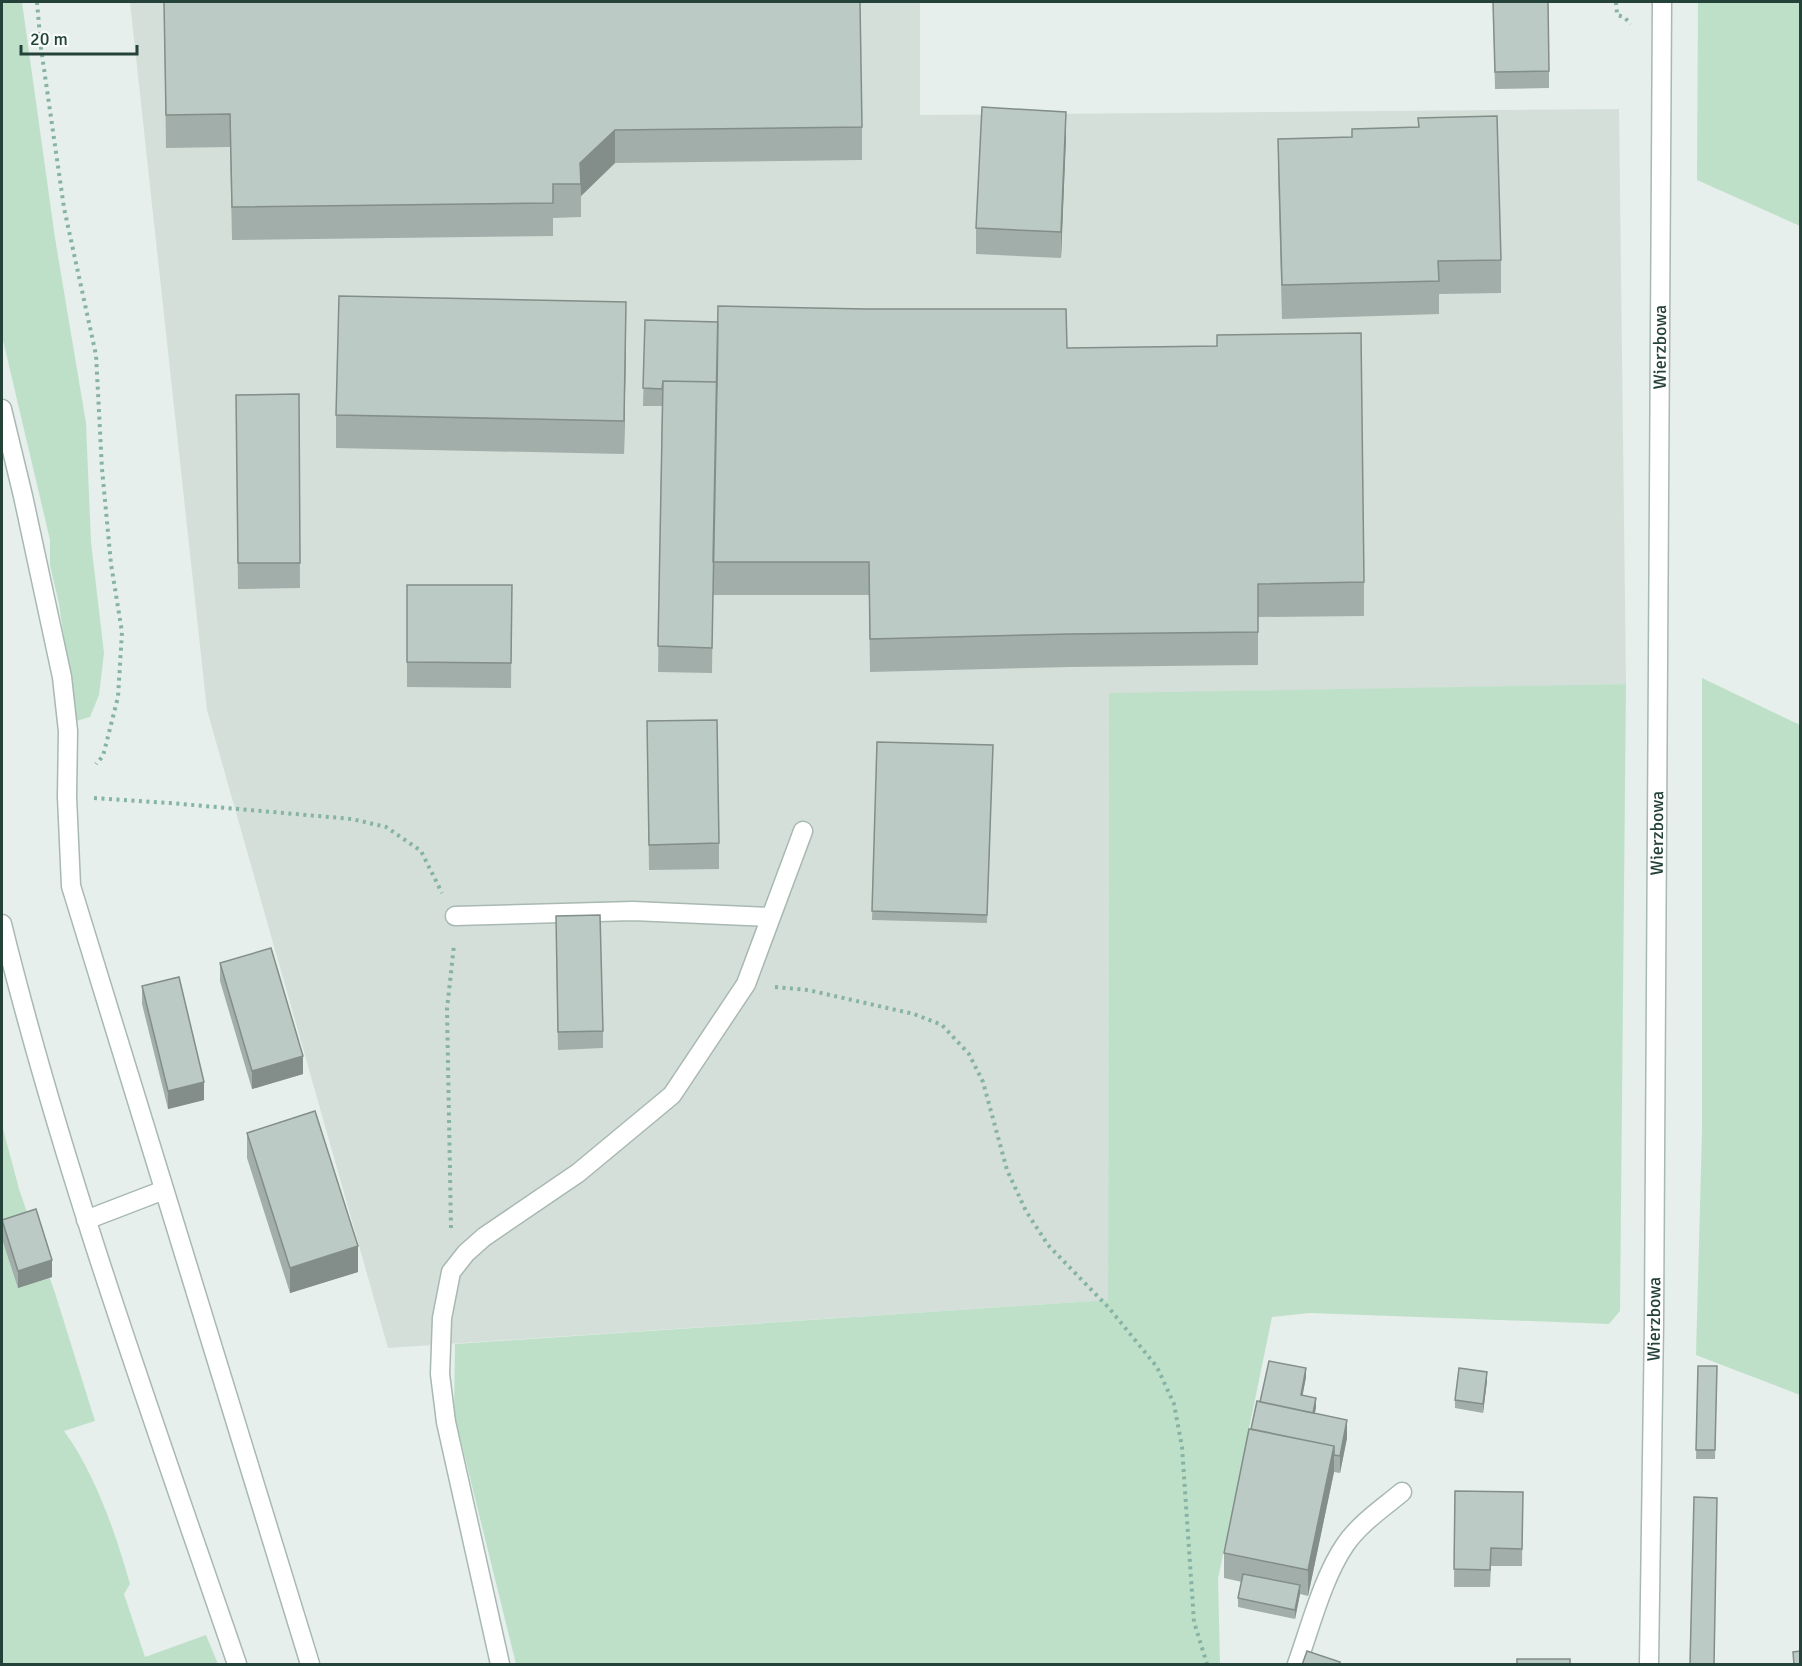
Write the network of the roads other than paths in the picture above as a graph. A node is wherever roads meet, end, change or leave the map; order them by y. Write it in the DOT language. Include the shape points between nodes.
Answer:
graph roads {
  1 [pos="1662,2"];
  2 [pos="2,409"];
  3 [pos="803,831"];
  4 [pos="454,916"];
  5 [pos="771,917"];
  6 [pos="2,924"];
  7 [pos="164,1190"];
  8 [pos="86,1220"];
  9 [pos="1402,1492"];
  10 [pos="237,1665"];
  11 [pos="310,1665"];
  12 [pos="500,1665"];
  13 [pos="1297,1665"];
  14 [pos="1649,1665"];
  1 -- 14 [label="street, Wierzbowa"];
  2 -- 7 [label="street" via="62,677 68,731 71,886"];
  3 -- 5 [label="street"];
  4 -- 5 [label="street" via="633,910"];
  5 -- 12 [label="street" via="747,984 672,1095 578,1173 484,1238 451,1272 442,1318 440,1374 446,1422"];
  6 -- 8 [label="street"];
  7 -- 8 [label="street"];
  7 -- 11 [label="street"];
  8 -- 10 [label="street"];
  9 -- 13 [label="street" via="1346,1544 1333,1566"];
}
